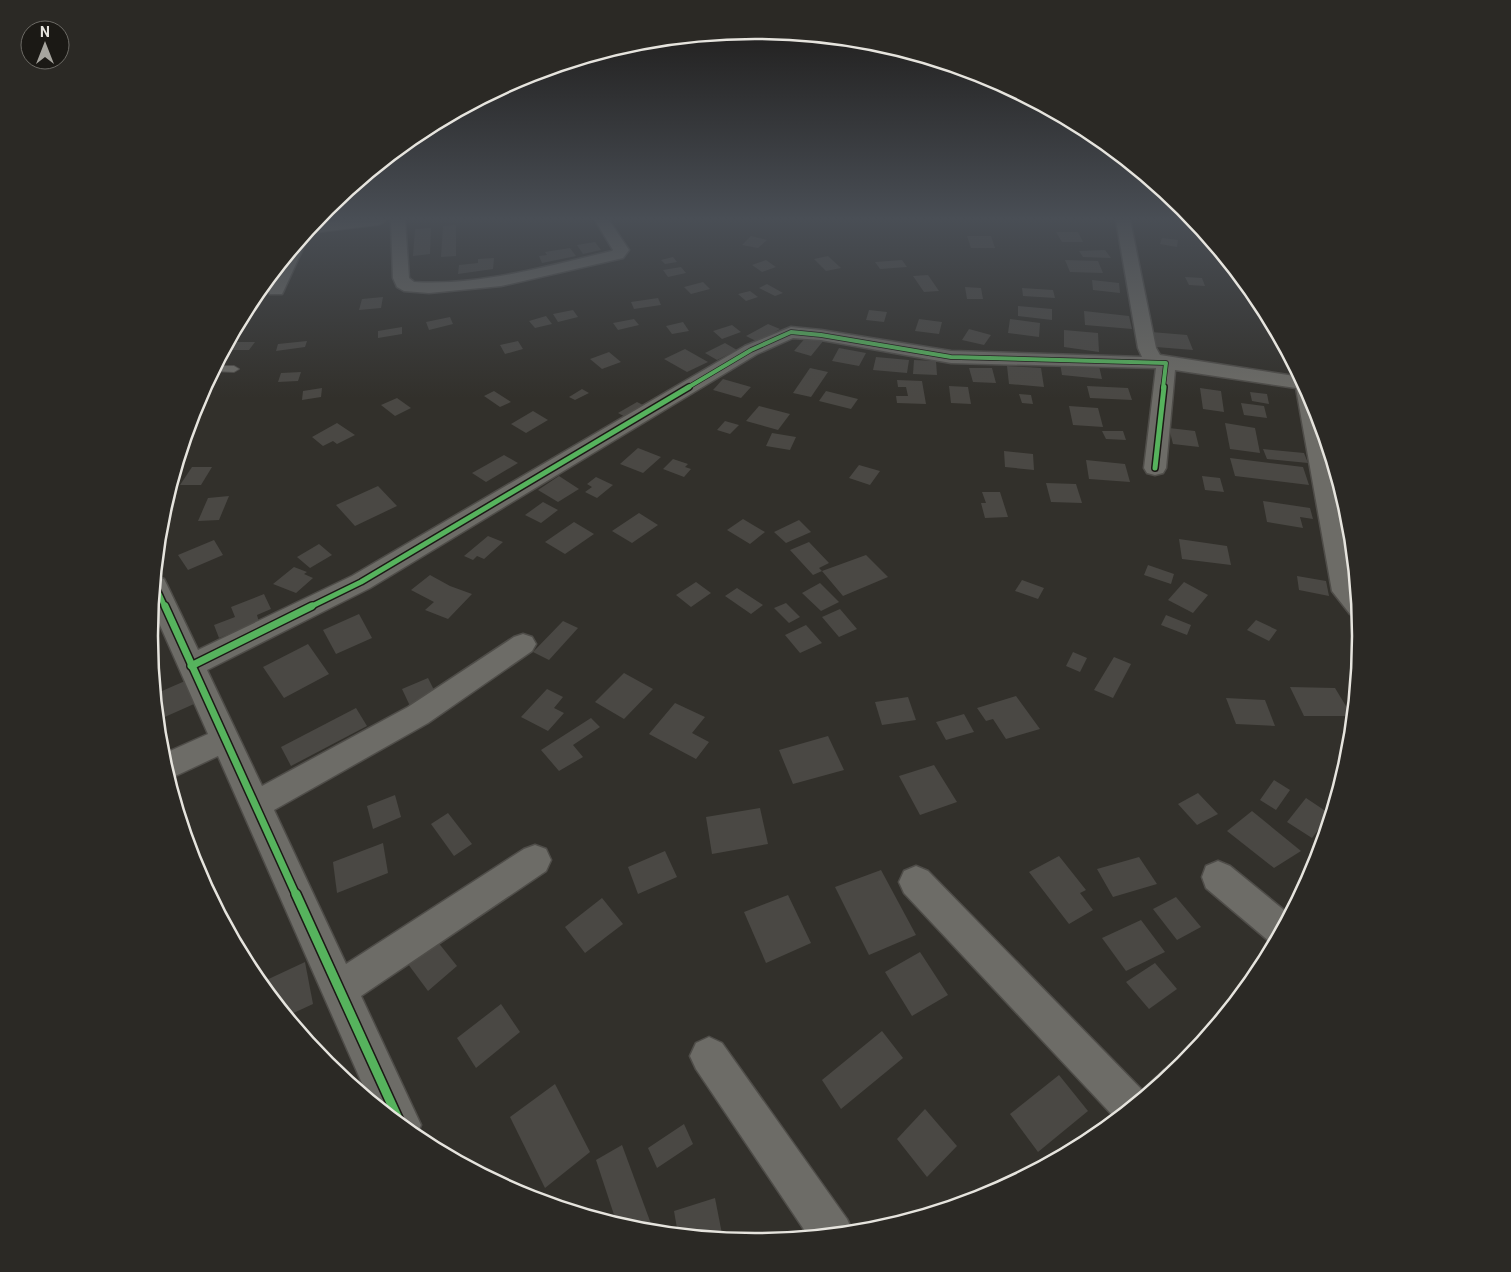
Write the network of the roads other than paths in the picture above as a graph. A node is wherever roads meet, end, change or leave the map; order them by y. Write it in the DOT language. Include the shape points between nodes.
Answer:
graph roads {
  1 [pos="281,279"];
  2 [pos="403,279"];
  3 [pos="504,279"];
  4 [pos="1134,279"];
  5 [pos="276,290"];
  6 [pos="1166,363"];
  7 [pos="222,369"];
  8 [pos="234,369"];
  9 [pos="1296,383"];
  10 [pos="1312,420"];
  11 [pos="1156,468"];
  12 [pos="1351,597"];
  13 [pos="160,598"];
  14 [pos="524,644"];
  15 [pos="191,666"];
  16 [pos="225,740"];
  17 [pos="173,764"];
  18 [pos="255,804"];
  19 [pos="534,860"];
  20 [pos="1218,877"];
  21 [pos="916,882"];
  22 [pos="1277,926"];
  23 [pos="339,989"];
  24 [pos="709,1056"];
  25 [pos="1128,1103"];
  26 [pos="395,1112"];
  27 [pos="828,1229"];
  1 -- 5 [label="street"];
  2 -- 3 [label="street" via="410,287 430,288"];
  4 -- 6 [label="street" via="1147,348 1153,359"];
  6 -- 9 [label="street"];
  6 -- 11 [label="street"];
  6 -- 15 [label="street" via="951,357 821,334 791,332 751,350 361,582"];
  7 -- 8 [label="lane"];
  10 -- 12 [label="street" via="1345,590"];
  13 -- 15 [label="street"];
  14 -- 18 [label="street" via="418,714"];
  15 -- 16 [label="street"];
  16 -- 17 [label="street"];
  16 -- 18 [label="street"];
  18 -- 23 [label="street"];
  19 -- 23 [label="street"];
  20 -- 22 [label="street"];
  21 -- 25 [label="street"];
  23 -- 26 [label="street"];
  24 -- 27 [label="street"];
}
